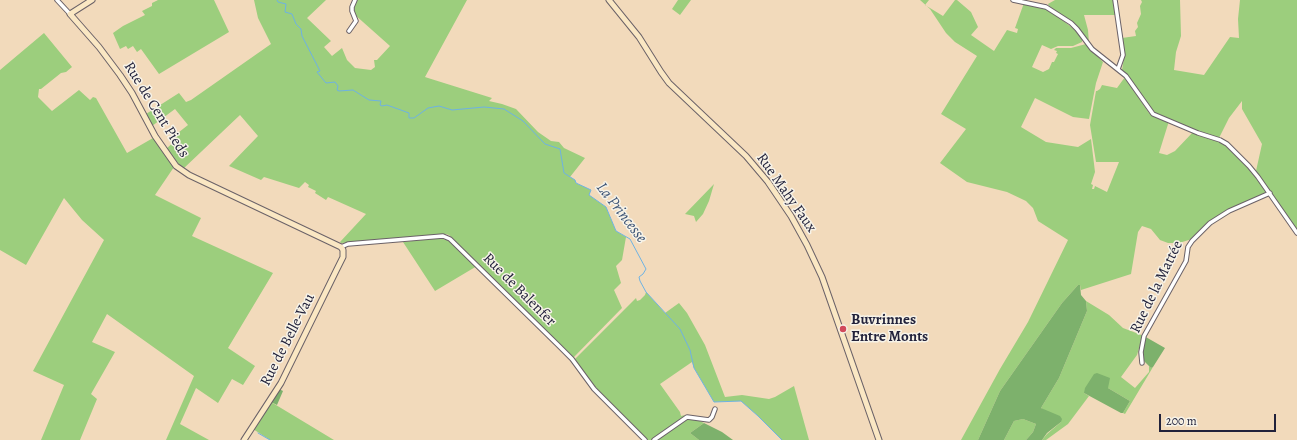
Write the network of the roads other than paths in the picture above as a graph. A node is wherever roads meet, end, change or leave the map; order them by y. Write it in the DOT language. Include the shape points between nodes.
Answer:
graph roads {
  1 [pos="57,0"];
  2 [pos="92,0"];
  3 [pos="355,0"];
  4 [pos="609,0"];
  5 [pos="1013,0"];
  6 [pos="1115,0"];
  7 [pos="70,14"];
  8 [pos="349,31"];
  9 [pos="1118,69"];
  10 [pos="1270,193"];
  11 [pos="1297,233"];
  12 [pos="341,247"];
  13 [pos="1142,363"];
  14 [pos="715,409"];
  15 [pos="244,440"];
  16 [pos="645,440"];
  17 [pos="654,440"];
  18 [pos="879,440"];
  1 -- 7 [label="street, Rue de Cent Pieds"];
  2 -- 7 [label="street"];
  3 -- 8 [label="street" via="352,13 356,19"];
  4 -- 18 [label="street, Rue Mahy Faux" via="639,37 669,83 746,156 791,216 822,277"];
  5 -- 9 [label="street" via="1041,5 1060,15 1077,29 1092,49"];
  6 -- 9 [label="street" via="1123,55"];
  7 -- 12 [label="street, Rue de Cent Pieds" via="120,75 158,142 180,170"];
  9 -- 10 [label="street" via="1130,80 1153,114 1223,141 1249,166"];
  10 -- 11 [label="street"];
  10 -- 13 [label="street, Rue de la Mattée" via="1229,211 1210,223 1192,241 1188,247 1186,261 1144,336"];
  12 -- 15 [label="street, Rue de Belle-Vau" via="343,253 337,269 281,383"];
  12 -- 16 [label="street, Rue de Balenfer" via="348,244 443,236 452,240 559,346 594,389"];
  14 -- 17 [label="street" via="709,420 686,417"];
}
